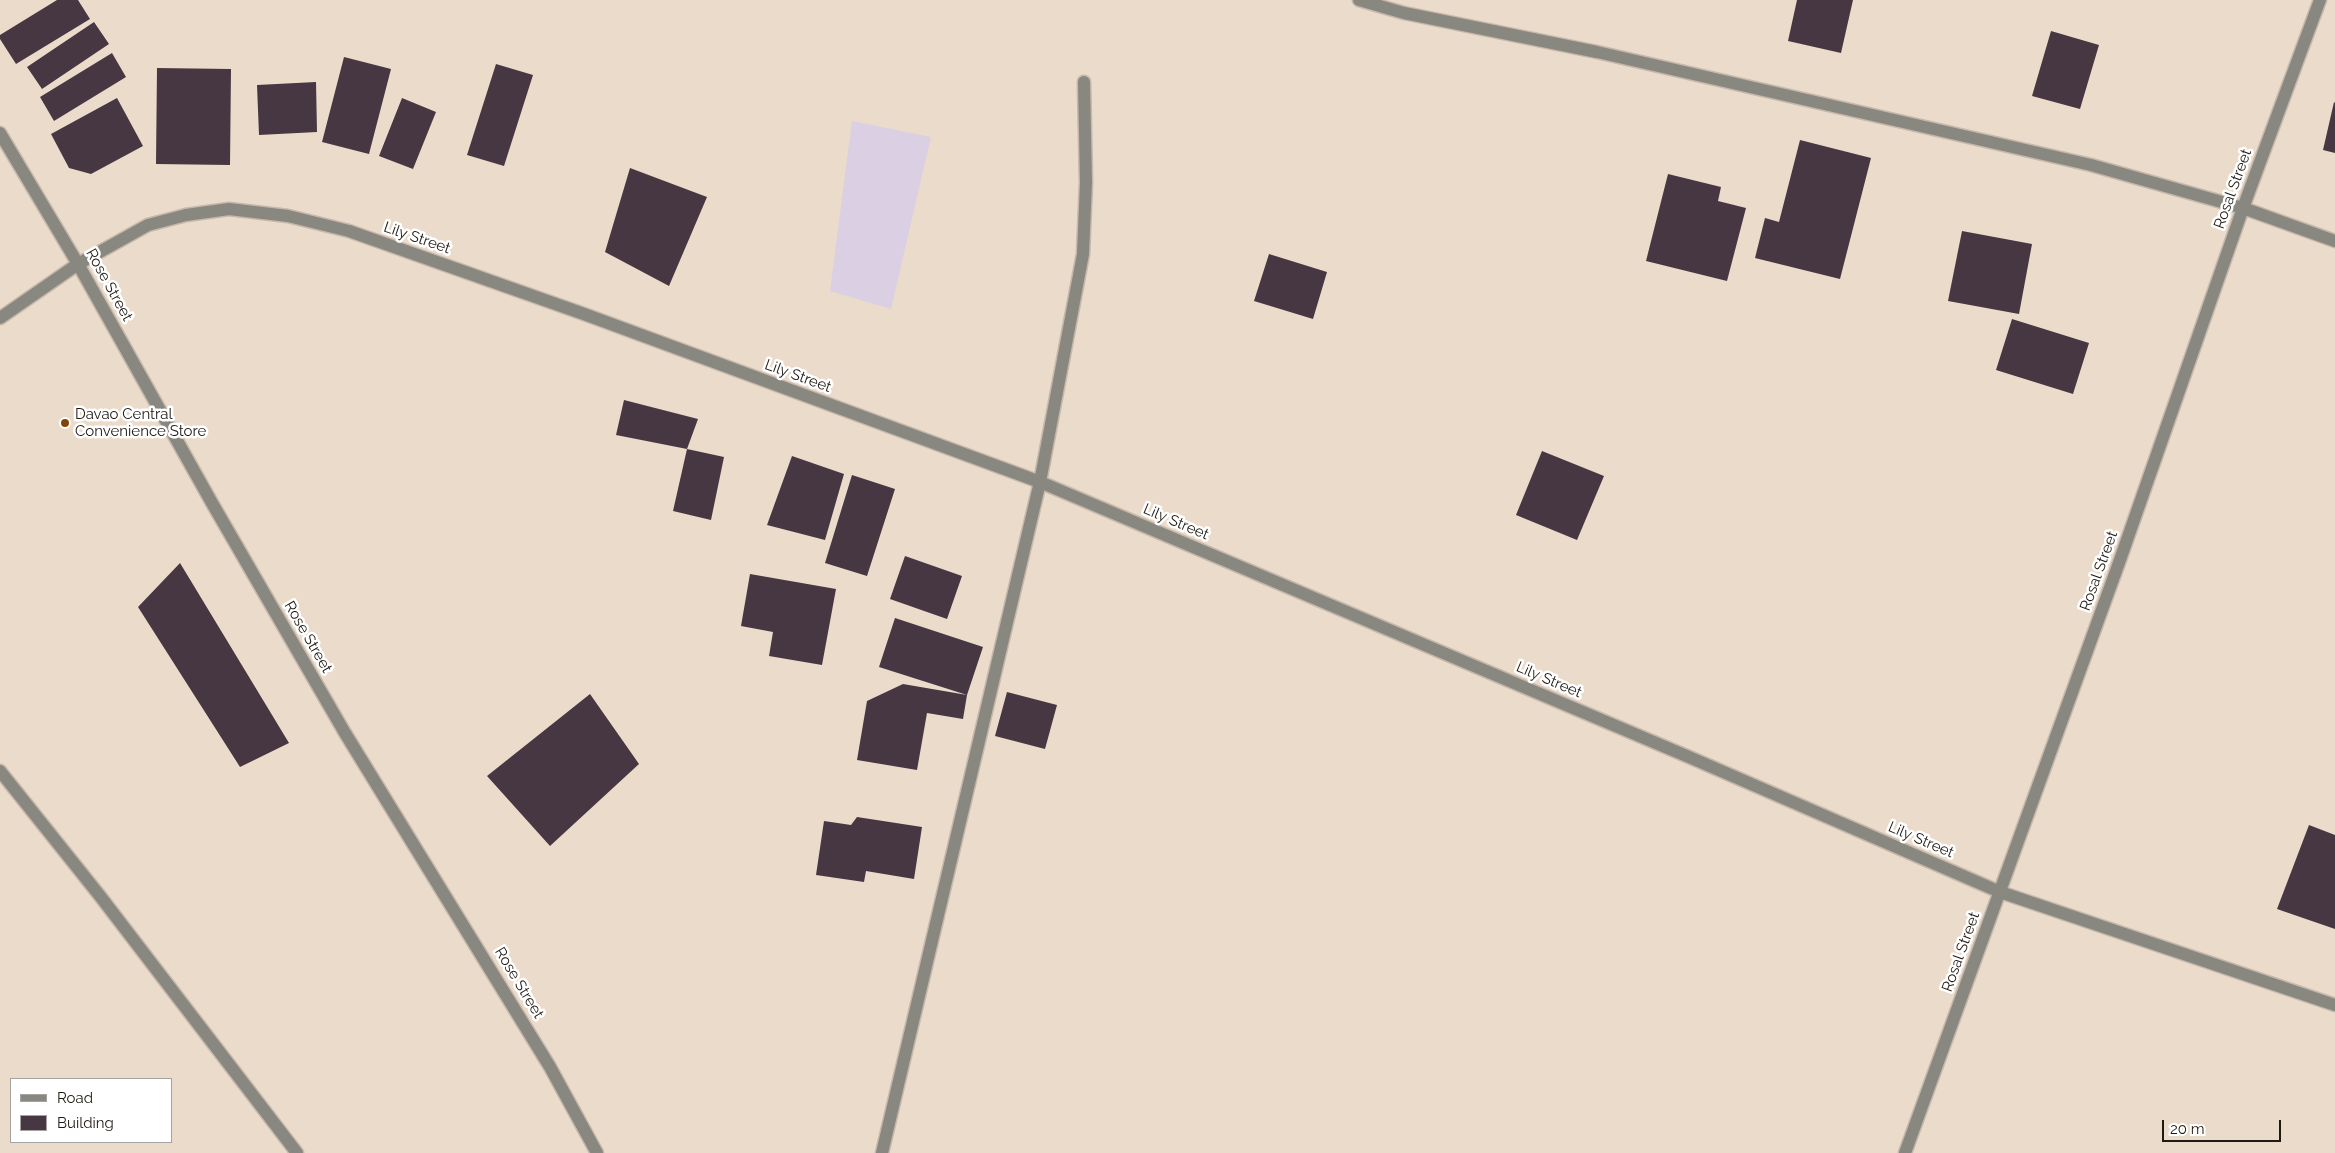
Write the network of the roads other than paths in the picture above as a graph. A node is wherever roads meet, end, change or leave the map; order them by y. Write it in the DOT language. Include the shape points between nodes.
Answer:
graph roads {
  1 [pos="1359,0"];
  2 [pos="2320,0"];
  3 [pos="1084,82"];
  4 [pos="0,133"];
  5 [pos="2244,208"];
  6 [pos="2335,241"];
  7 [pos="78,264"];
  8 [pos="0,318"];
  9 [pos="1040,482"];
  10 [pos="0,771"];
  11 [pos="2000,892"];
  12 [pos="2335,1005"];
  13 [pos="297,1153"];
  14 [pos="597,1153"];
  15 [pos="882,1153"];
  16 [pos="1905,1153"];
  1 -- 5 [label="street" via="1404,14 1597,52 2072,160"];
  2 -- 5 [label="street, Rosal Street"];
  3 -- 9 [label="street" via="1086,184 1082,254"];
  4 -- 7 [label="street, Rose Street"];
  5 -- 6 [label="street"];
  5 -- 11 [label="street, Rosal Street"];
  7 -- 8 [label="street, Lily Street"];
  7 -- 9 [label="street, Lily Street" via="148,225 186,215 229,209 288,216 349,231"];
  7 -- 14 [label="street, Rose Street" via="345,733 550,1067"];
  9 -- 11 [label="street, Lily Street"];
  9 -- 15 [label="street"];
  10 -- 13 [label="street"];
  11 -- 12 [label="street, Lily Street"];
  11 -- 16 [label="street, Rosal Street"];
}
